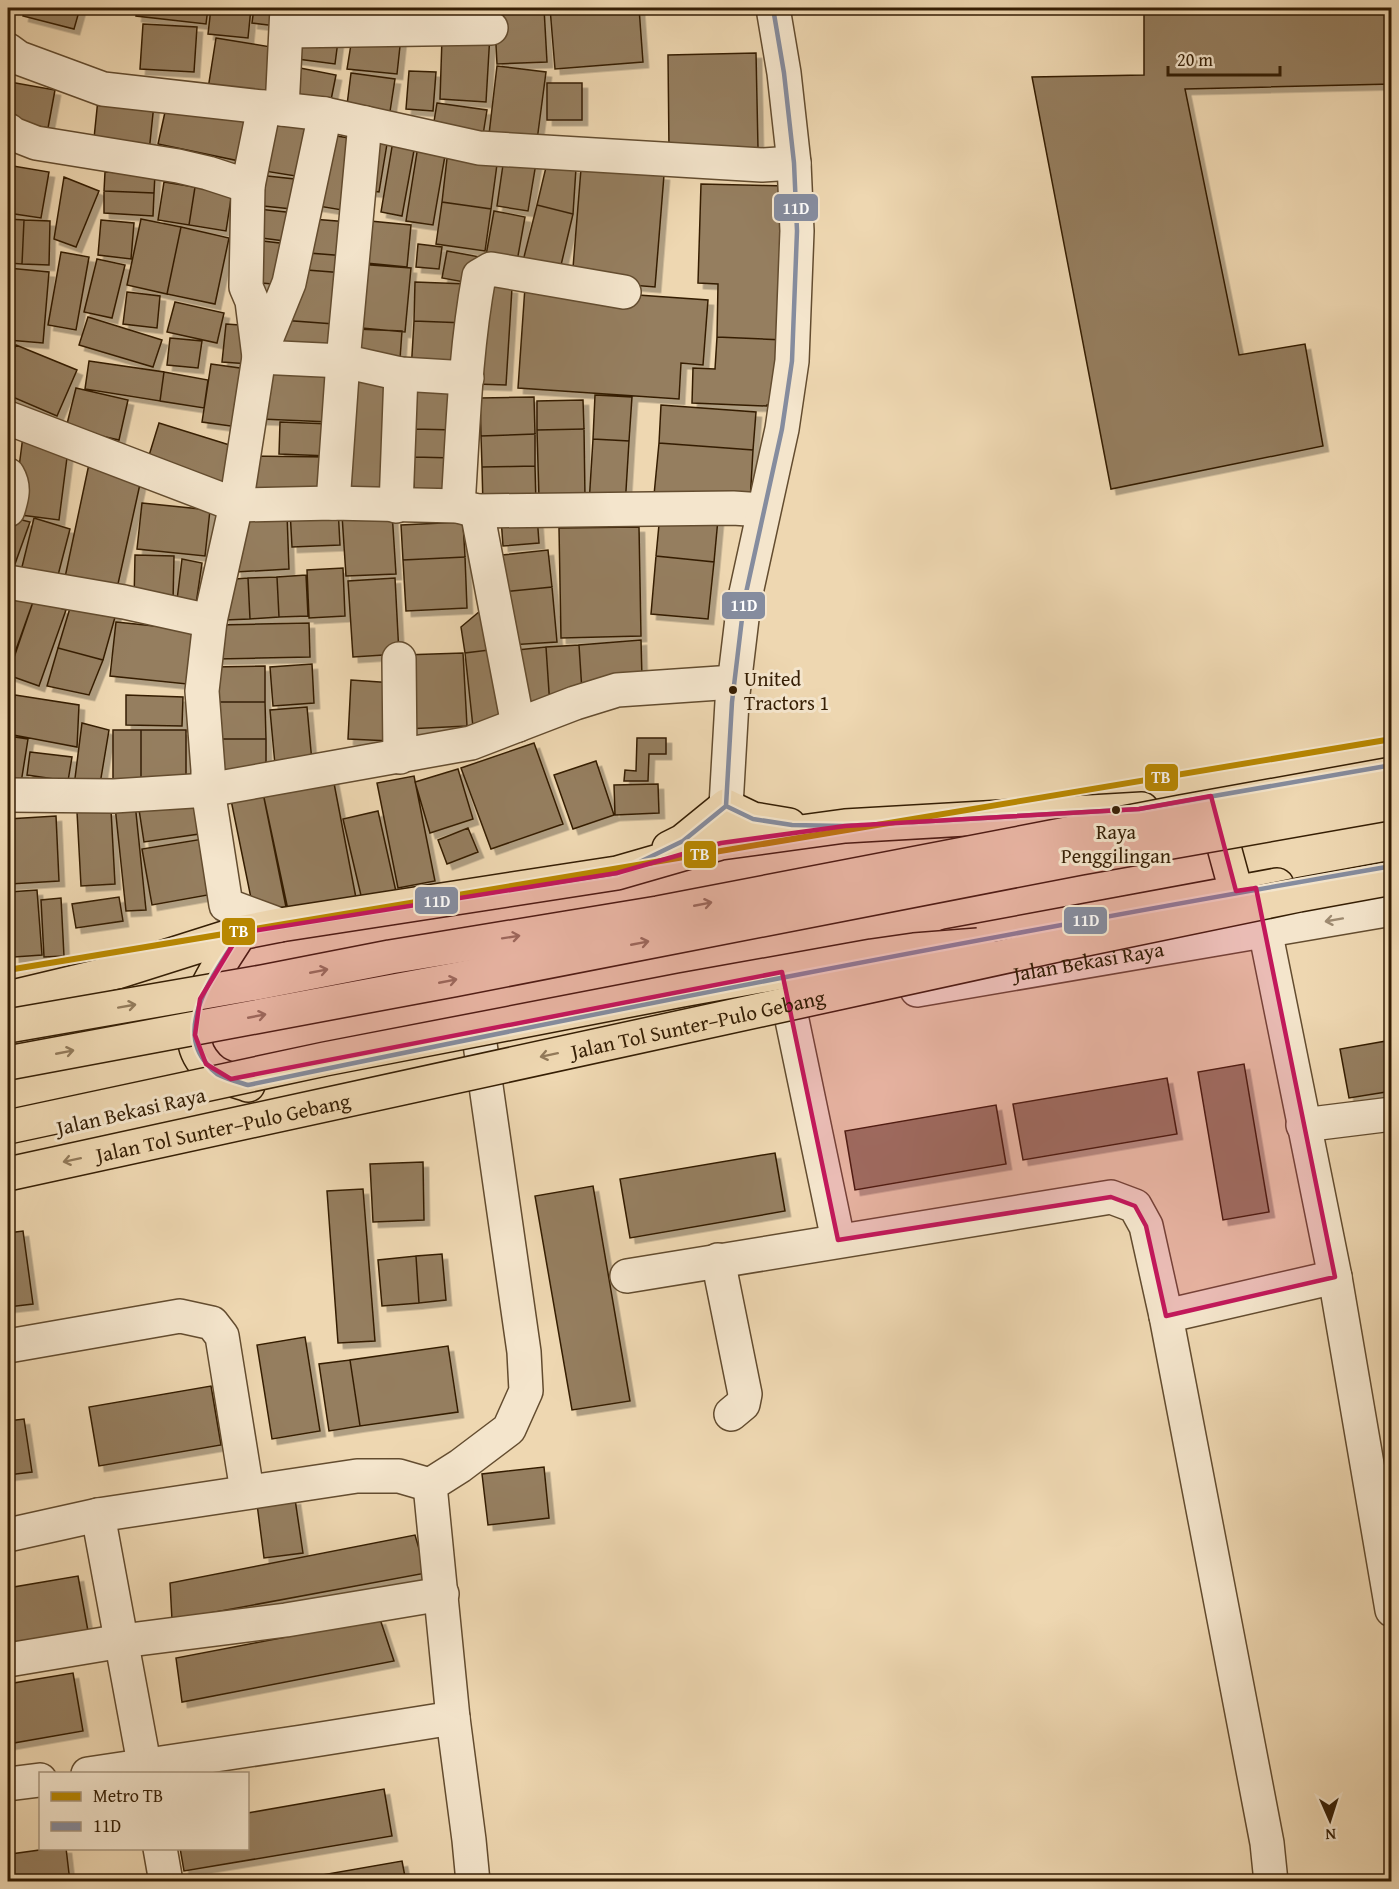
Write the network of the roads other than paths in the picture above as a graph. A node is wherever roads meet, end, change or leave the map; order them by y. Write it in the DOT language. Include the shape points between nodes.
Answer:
graph roads {
  1 [pos="773,8"];
  2 [pos="287,19"];
  3 [pos="491,28"];
  4 [pos="8,50"];
  5 [pos="273,108"];
  6 [pos="325,114"];
  7 [pos="365,123"];
  8 [pos="8,130"];
  9 [pos="794,164"];
  10 [pos="248,186"];
  11 [pos="624,292"];
  12 [pos="259,357"];
  13 [pos="343,361"];
  14 [pos="401,374"];
  15 [pos="466,378"];
  16 [pos="8,418"];
  17 [pos="8,475"];
  18 [pos="333,503"];
  19 [pos="236,505"];
  20 [pos="396,506"];
  21 [pos="467,509"];
  22 [pos="8,510"];
  23 [pos="763,510"];
  24 [pos="8,582"];
  25 [pos="210,621"];
  26 [pos="399,658"];
  27 [pos="734,682"];
  28 [pos="518,725"];
  29 [pos="399,757"];
  30 [pos="1392,765"];
  31 [pos="1392,774"];
  32 [pos="208,790"];
  33 [pos="8,795"];
  34 [pos="1211,796"];
  35 [pos="1392,803"];
  36 [pos="726,806"];
  37 [pos="845,826"];
  38 [pos="1392,866"];
  39 [pos="617,873"];
  40 [pos="1392,878"];
  41 [pos="1246,890"];
  42 [pos="1392,909"];
  43 [pos="280,925"];
  44 [pos="1266,932"];
  45 [pos="240,933"];
  46 [pos="1058,945"];
  47 [pos="783,977"];
  48 [pos="8,998"];
  49 [pos="8,1026"];
  50 [pos="478,1037"];
  51 [pos="8,1063"];
  52 [pos="248,1085"];
  53 [pos="1392,1114"];
  54 [pos="1304,1125"];
  55 [pos="8,1126"];
  56 [pos="8,1138"];
  57 [pos="8,1174"];
  58 [pos="838,1240"];
  59 [pos="718,1260"];
  60 [pos="627,1276"];
  61 [pos="1335,1277"];
  62 [pos="1166,1316"];
  63 [pos="8,1346"];
  64 [pos="731,1414"];
  65 [pos="430,1485"];
  66 [pos="247,1491"];
  67 [pos="98,1515"];
  68 [pos="8,1535"];
  69 [pos="442,1594"];
  70 [pos="1392,1610"];
  71 [pos="122,1641"];
  72 [pos="8,1660"];
  73 [pos="453,1718"];
  74 [pos="146,1769"];
  75 [pos="102,1772"];
  76 [pos="39,1780"];
  77 [pos="8,1785"];
  78 [pos="160,1850"];
  79 [pos="166,1881"];
  80 [pos="473,1881"];
  81 [pos="1271,1881"];
  1 -- 9 [label="street"];
  2 -- 3 [label="street"];
  2 -- 5 [label="street"];
  4 -- 5 [label="street" via="19,58 103,88"];
  5 -- 6 [label="street"];
  5 -- 10 [label="street"];
  6 -- 7 [label="street"];
  6 -- 12 [label="street" via="289,283"];
  7 -- 9 [label="street" via="479,148"];
  7 -- 13 [label="street"];
  8 -- 10 [label="street" via="36,143 178,166"];
  9 -- 23 [label="street" via="797,231 792,361 782,429"];
  10 -- 12 [label="street" via="246,287 252,301"];
  11 -- 15 [label="street" via="491,269 479,276"];
  12 -- 13 [label="street"];
  12 -- 19 [label="street"];
  13 -- 14 [label="street"];
  13 -- 18 [label="street"];
  14 -- 15 [label="street"];
  14 -- 20 [label="street"];
  15 -- 21 [label="street"];
  16 -- 19 [label="street"];
  17 -- 22 [label="street" via="13,487"];
  18 -- 19 [label="street"];
  18 -- 20 [label="street"];
  19 -- 25 [label="street"];
  20 -- 21 [label="street"];
  21 -- 23 [label="street"];
  21 -- 28 [label="street"];
  23 -- 27 [label="street" via="744,602"];
  24 -- 25 [label="street"];
  25 -- 32 [label="street" via="202,691"];
  26 -- 29 [label="street"];
  27 -- 28 [label="street" via="617,690"];
  27 -- 36 [label="street"];
  28 -- 29 [label="street" via="471,743"];
  29 -- 32 [label="street"];
  30 -- 34 [label="highway"];
  49 -- 31 [label="highway, one-way, bridge" via="658,913"];
  32 -- 33 [label="street" via="114,796"];
  32 -- 43 [label="street" via="226,905"];
  34 -- 37 [label="highway" via="1139,809"];
  34 -- 41 [label="highway"];
  51 -- 35 [label="highway, one-way, bridge" via="1080,858"];
  36 -- 37 [label="highway" via="753,819 792,825"];
  36 -- 39 [label="highway" via="683,841"];
  37 -- 39 [label="highway" via="721,843"];
  38 -- 41 [label="highway, Jalan Bekasi Raya"];
  39 -- 43 [label="highway"];
  40 -- 46 [label="highway, Jalan Tol Sunter–Pulo Gebang, bridge"];
  41 -- 44 [label="street"];
  41 -- 47 [label="highway, Jalan Bekasi Raya"];
  42 -- 44 [label="street, Jalan Bekasi Raya, one-way"];
  43 -- 45 [label="highway"];
  44 -- 47 [label="street, Jalan Bekasi Raya" via="912,991"];
  44 -- 54 [label="street"];
  45 -- 48 [label="highway" via="117,972"];
  45 -- 52 [label="highway" via="200,999 194,1028 198,1054 206,1064 216,1073"];
  46 -- 55 [label="highway, bridge" via="952,947 872,956 325,1059"];
  46 -- 57 [label="highway, Jalan Tol Sunter–Pulo Gebang, one-way, bridge"];
  47 -- 50 [label="highway, Jalan Bekasi Raya"];
  47 -- 58 [label="street"];
  50 -- 52 [label="highway, Jalan Bekasi Raya"];
  50 -- 65 [label="street" via="524,1352 526,1391 508,1429"];
  52 -- 56 [label="highway, Jalan Bekasi Raya"];
  53 -- 54 [label="street"];
  54 -- 61 [label="street"];
  58 -- 59 [label="street"];
  58 -- 62 [label="street" via="1111,1197 1135,1206 1146,1226"];
  59 -- 60 [label="street"];
  59 -- 64 [label="street" via="745,1394 743,1404"];
  61 -- 62 [label="street"];
  61 -- 70 [label="street"];
  62 -- 81 [label="street" via="1267,1843"];
  63 -- 66 [label="street" via="180,1316 212,1323 222,1336"];
  65 -- 66 [label="street" via="382,1475"];
  65 -- 69 [label="street"];
  66 -- 67 [label="street"];
  67 -- 68 [label="street"];
  67 -- 71 [label="street"];
  69 -- 71 [label="street" via="286,1620"];
  69 -- 73 [label="street"];
  71 -- 72 [label="street"];
  71 -- 74 [label="street"];
  73 -- 74 [label="street"];
  73 -- 80 [label="street"];
  74 -- 75 [label="street"];
  76 -- 77 [label="street"];
  78 -- 79 [label="street"];
}
